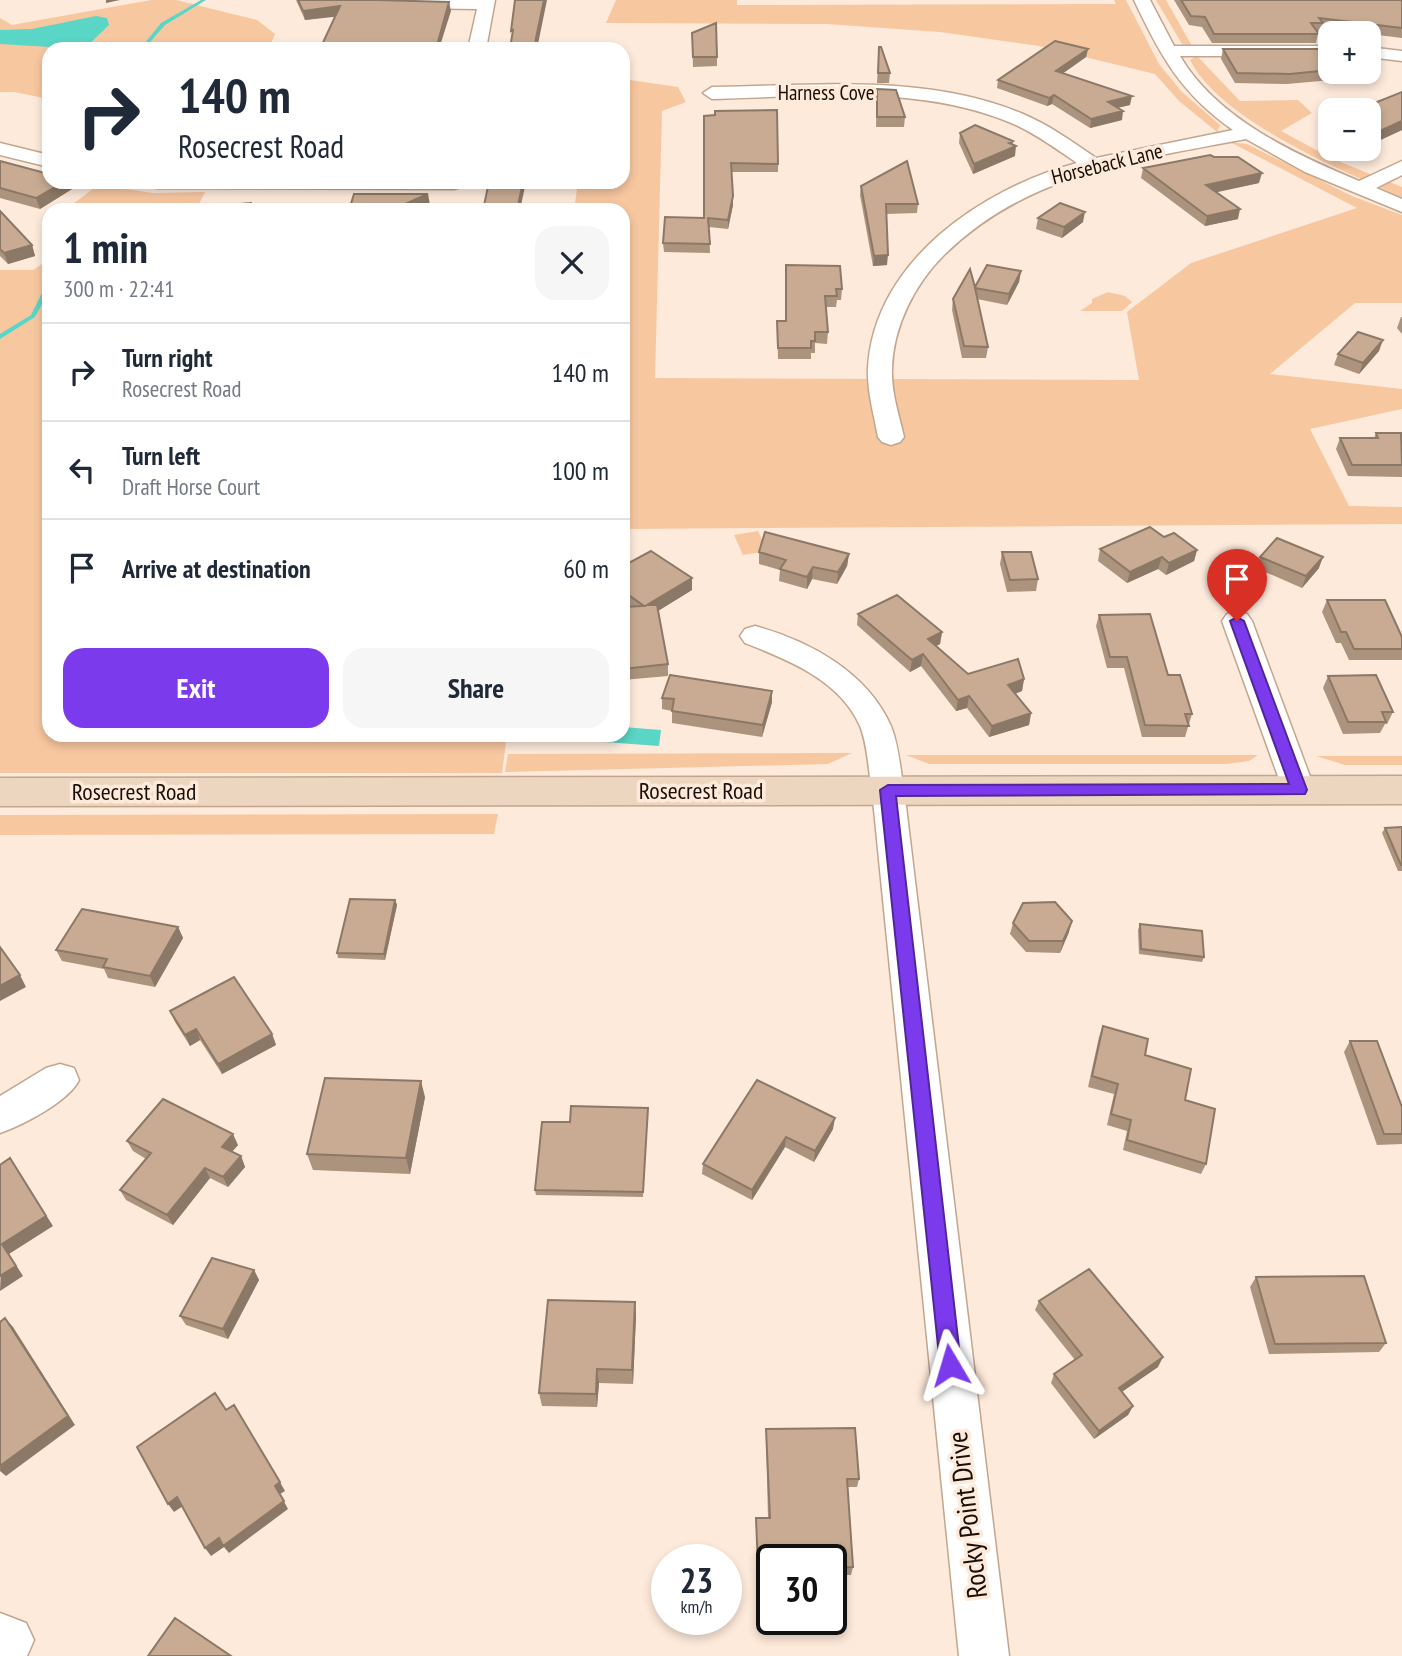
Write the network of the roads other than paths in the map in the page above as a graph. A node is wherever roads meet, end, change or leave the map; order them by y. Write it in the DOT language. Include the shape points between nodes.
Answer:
graph roads {
  1 [pos="1142,0"];
  2 [pos="394,2"];
  3 [pos="486,2"];
  4 [pos="478,42"];
  5 [pos="1168,51"];
  6 [pos="1318,51"];
  7 [pos="1381,54"];
  8 [pos="1402,56"];
  9 [pos="712,93"];
  10 [pos="1251,132"];
  11 [pos="0,149"];
  12 [pos="42,159"];
  13 [pos="1092,164"];
  14 [pos="1402,167"];
  15 [pos="1359,189"];
  16 [pos="1402,205"];
  17 [pos="891,437"];
  18 [pos="1237,621"];
  19 [pos="755,636"];
  20 [pos="888,790"];
  21 [pos="1299,790"];
  22 [pos="1402,790"];
  23 [pos="0,792"];
  24 [pos="60,1080"];
  25 [pos="0,1116"];
  26 [pos="984,1656"];
  1 -- 5 [label="street"];
  2 -- 3 [label="street"];
  3 -- 4 [label="street"];
  5 -- 6 [label="street"];
  5 -- 10 [label="street" via="1181,73 1213,105"];
  7 -- 8 [label="street"];
  9 -- 13 [label="street, Harness Cove" via="881,93 949,100 1013,117"];
  10 -- 13 [label="street, Horseback Lane"];
  10 -- 15 [label="street"];
  11 -- 12 [label="street"];
  13 -- 17 [label="street, Horseback Lane" via="1038,182 984,209 946,237 910,279 891,317 880,360"];
  14 -- 15 [label="street"];
  15 -- 16 [label="street"];
  18 -- 21 [label="street"];
  19 -- 20 [label="street, Rocky Point Drive" via="825,668 857,696 876,727"];
  20 -- 21 [label="main road, Rosecrest Road"];
  20 -- 23 [label="main road, Rosecrest Road"];
  20 -- 26 [label="street, Rocky Point Drive"];
  21 -- 22 [label="main road, Rosecrest Road"];
  24 -- 25 [label="street"];
}
